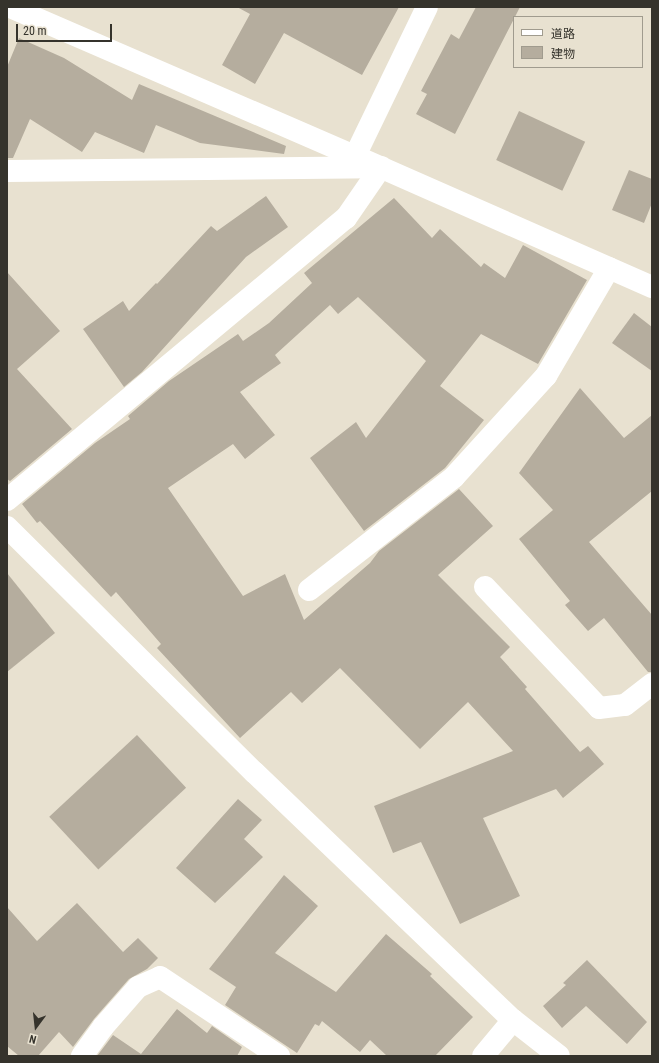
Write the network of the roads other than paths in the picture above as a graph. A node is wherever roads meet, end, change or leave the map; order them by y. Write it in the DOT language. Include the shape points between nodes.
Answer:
graph roads {
  1 [pos="10,7"];
  2 [pos="427,7"];
  3 [pos="356,156"];
  4 [pos="381,167"];
  5 [pos="7,171"];
  6 [pos="608,268"];
  7 [pos="652,287"];
  8 [pos="7,500"];
  9 [pos="7,527"];
  10 [pos="485,587"];
  11 [pos="308,590"];
  12 [pos="652,684"];
  13 [pos="513,1020"];
  14 [pos="82,1056"];
  15 [pos="279,1056"];
  16 [pos="483,1056"];
  17 [pos="559,1056"];
  1 -- 3 [label="street"];
  2 -- 3 [label="street"];
  3 -- 4 [label="street"];
  4 -- 5 [label="street"];
  4 -- 6 [label="street"];
  4 -- 8 [label="street" via="346,218"];
  6 -- 7 [label="street"];
  6 -- 11 [label="street" via="546,376 454,477"];
  9 -- 13 [label="street" via="254,772"];
  10 -- 12 [label="street" via="599,708 625,705"];
  13 -- 16 [label="street"];
  13 -- 17 [label="street"];
  14 -- 15 [label="street" via="138,987 160,977"];
}
